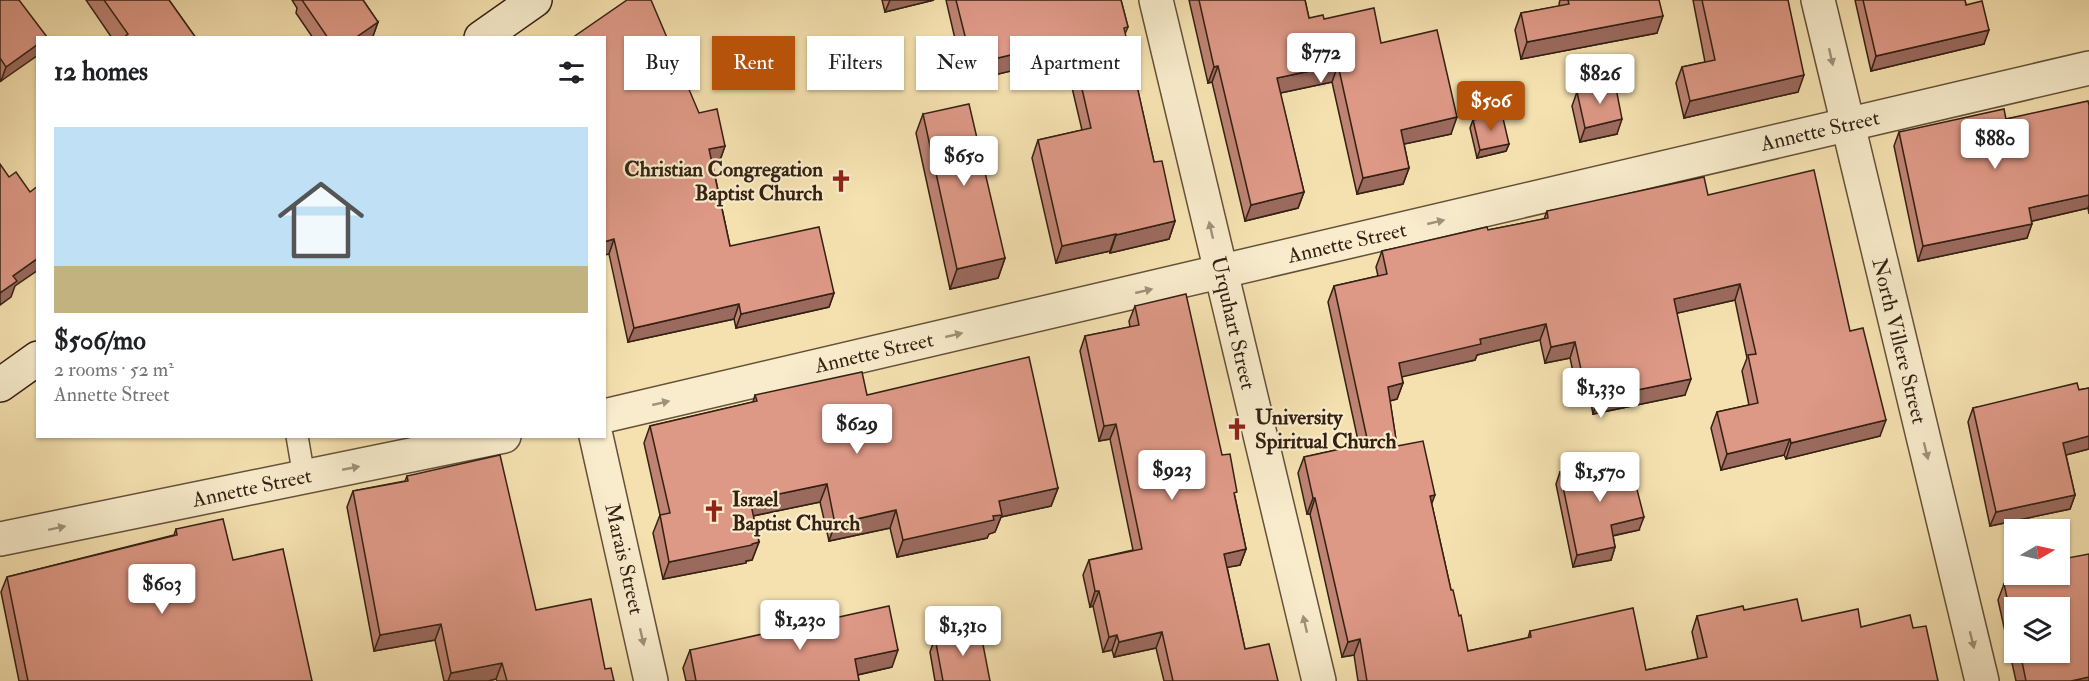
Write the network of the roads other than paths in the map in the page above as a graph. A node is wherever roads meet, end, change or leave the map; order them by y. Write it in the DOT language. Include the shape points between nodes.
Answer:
graph roads {
  1 [pos="535,0"];
  2 [pos="1156,0"];
  3 [pos="1818,0"];
  4 [pos="498,32"];
  5 [pos="2089,68"];
  6 [pos="1846,125"];
  7 [pos="1221,273"];
  8 [pos="36,359"];
  9 [pos="0,385"];
  10 [pos="606,416"];
  11 [pos="297,438"];
  12 [pos="494,438"];
  13 [pos="596,438"];
  14 [pos="304,477"];
  15 [pos="0,539"];
  16 [pos="651,681"];
  17 [pos="1319,681"];
  18 [pos="1982,681"];
  1 -- 4 [label="street"];
  7 -- 2 [label="street, Urquhart Street, one-way"];
  3 -- 6 [label="street, North Villere Street, one-way"];
  5 -- 6 [label="street, Annette Street"];
  7 -- 6 [label="street, Annette Street, one-way"];
  6 -- 18 [label="street, North Villere Street, one-way"];
  10 -- 7 [label="street, Annette Street, one-way"];
  17 -- 7 [label="street, Urquhart Street, one-way"];
  8 -- 9 [label="street"];
  11 -- 14 [label="lane"];
  14 -- 12 [label="street, Annette Street, one-way"];
  13 -- 16 [label="street, Marais Street, one-way"];
  15 -- 14 [label="street, Annette Street, one-way"];
}
